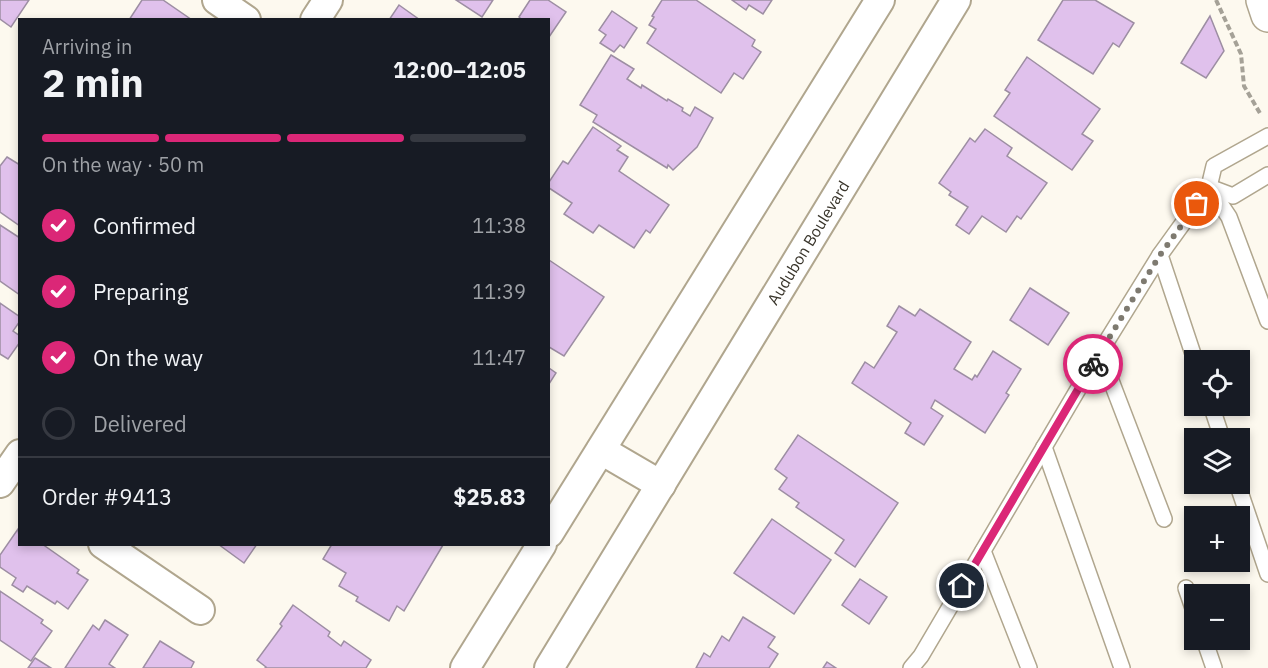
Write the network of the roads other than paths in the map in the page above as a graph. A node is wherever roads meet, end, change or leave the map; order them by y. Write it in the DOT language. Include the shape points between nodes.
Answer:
graph roads {
  1 [pos="217,0"];
  2 [pos="328,0"];
  3 [pos="880,0"];
  4 [pos="956,0"];
  5 [pos="1263,0"];
  6 [pos="1268,15"];
  7 [pos="243,18"];
  8 [pos="316,18"];
  9 [pos="1268,136"];
  10 [pos="1268,175"];
  11 [pos="1209,188"];
  12 [pos="1160,255"];
  13 [pos="1268,321"];
  14 [pos="1192,350"];
  15 [pos="1100,352"];
  16 [pos="1044,447"];
  17 [pos="601,450"];
  18 [pos="18,458"];
  19 [pos="6,481"];
  20 [pos="661,485"];
  21 [pos="1241,494"];
  22 [pos="1164,519"];
  23 [pos="550,531"];
  24 [pos="106,546"];
  25 [pos="541,546"];
  26 [pos="983,551"];
  27 [pos="1268,574"];
  28 [pos="200,610"];
  29 [pos="1208,650"];
  30 [pos="465,668"];
  31 [pos="549,668"];
  32 [pos="911,668"];
  33 [pos="1029,668"];
  34 [pos="1122,668"];
  35 [pos="1214,668"];
  1 -- 7 [label="street"];
  2 -- 8 [label="street"];
  3 -- 17 [label="street"];
  4 -- 20 [label="street, Audubon Boulevard"];
  5 -- 6 [label="main road"];
  9 -- 11 [label="lane" via="1214,166"];
  10 -- 11 [label="lane" via="1233,196"];
  11 -- 12 [label="lane"];
  11 -- 13 [label="lane" via="1229,217"];
  12 -- 14 [label="lane"];
  12 -- 15 [label="lane"];
  15 -- 16 [label="lane"];
  15 -- 22 [label="lane"];
  16 -- 26 [label="lane"];
  16 -- 34 [label="lane"];
  17 -- 20 [label="street"];
  17 -- 23 [label="street"];
  18 -- 19 [label="street"];
  20 -- 31 [label="street, Audubon Boulevard"];
  21 -- 27 [label="lane"];
  24 -- 28 [label="street"];
  25 -- 30 [label="street"];
  26 -- 32 [label="lane"];
  26 -- 33 [label="lane"];
  29 -- 35 [label="lane"];
}
